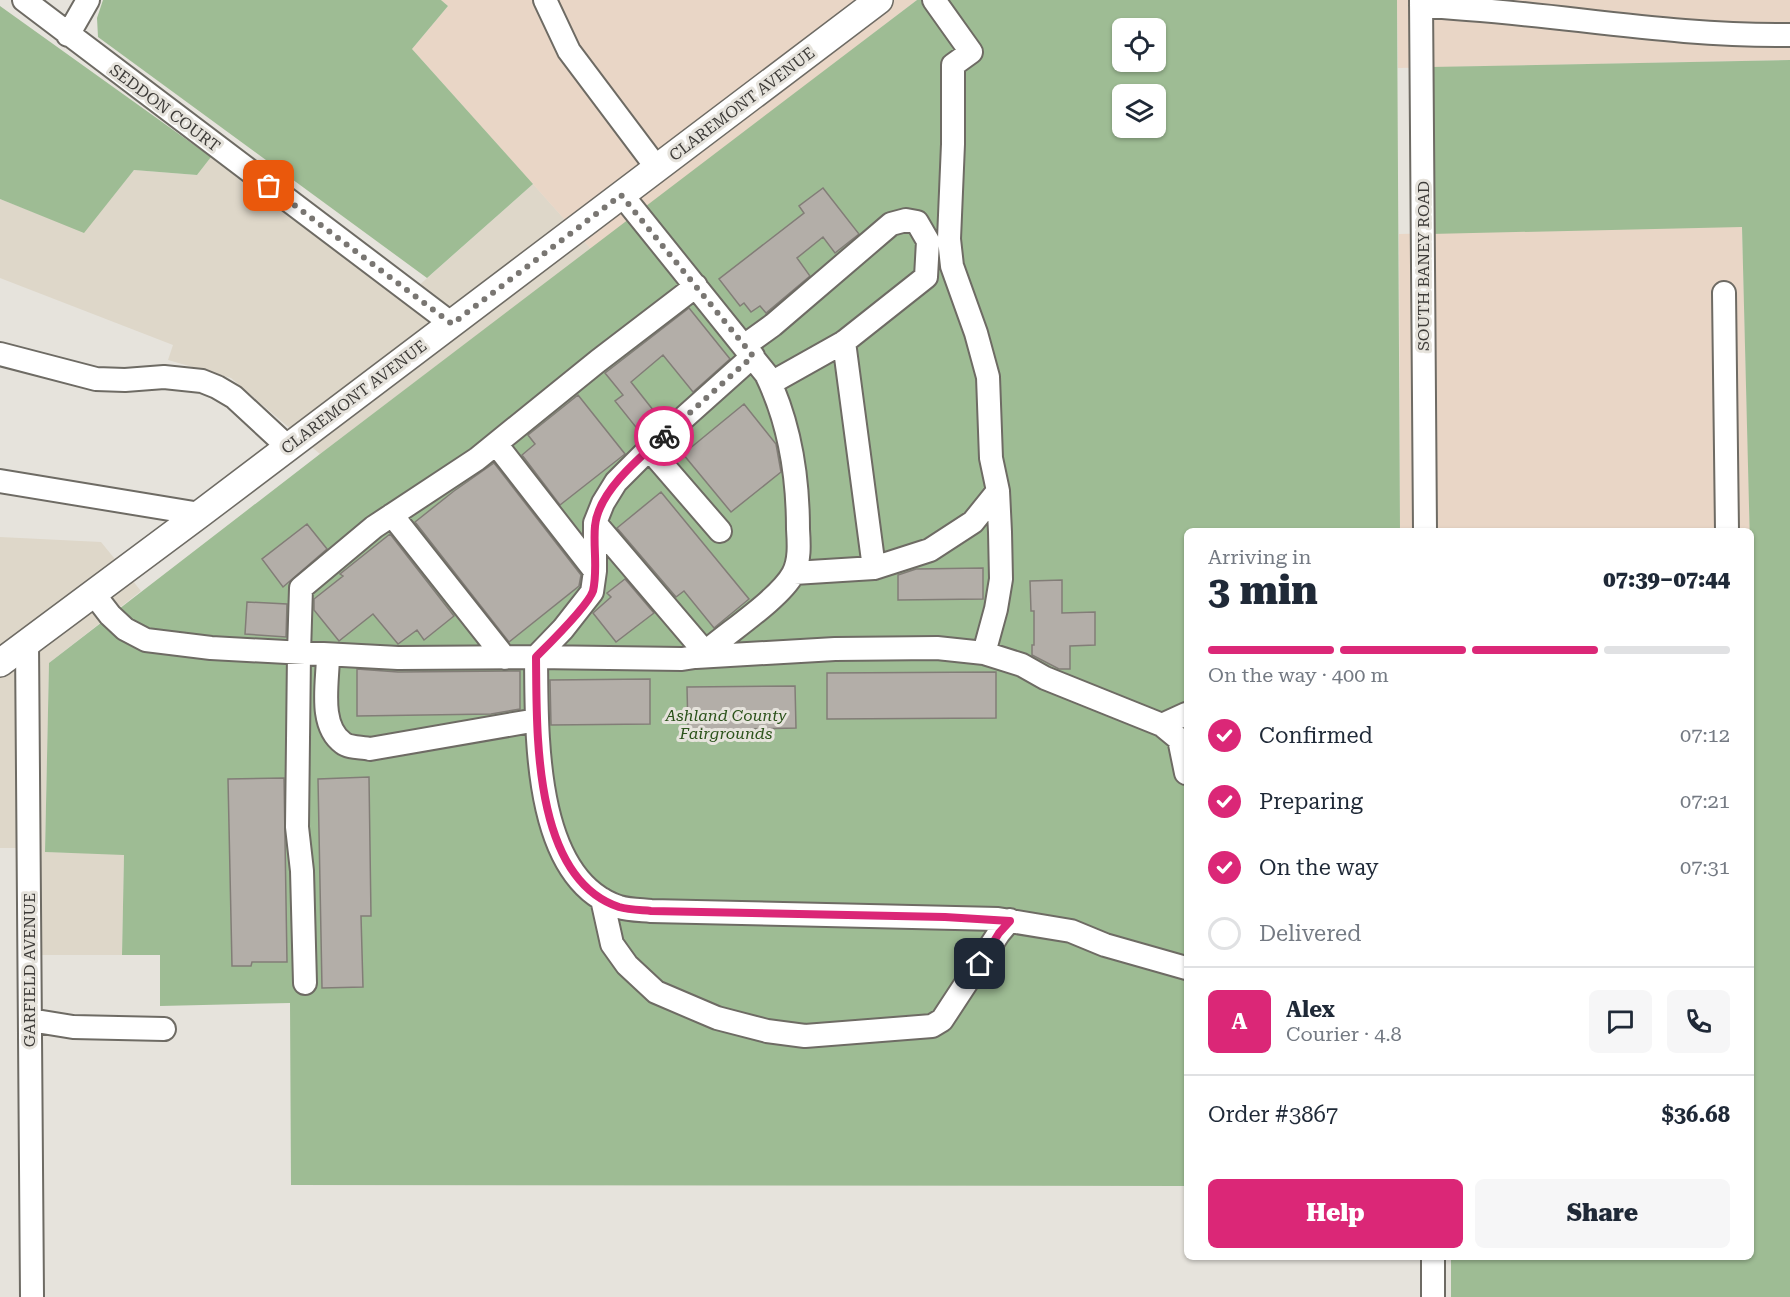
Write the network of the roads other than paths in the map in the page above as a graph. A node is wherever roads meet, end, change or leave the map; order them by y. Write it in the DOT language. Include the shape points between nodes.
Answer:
graph roads {
  1 [pos="24,0"];
  2 [pos="88,0"];
  3 [pos="545,0"];
  4 [pos="879,0"];
  5 [pos="934,0"];
  6 [pos="1421,3"];
  7 [pos="68,35"];
  8 [pos="1790,35"];
  9 [pos="657,168"];
  10 [pos="621,195"];
  11 [pos="951,208"];
  12 [pos="928,241"];
  13 [pos="926,277"];
  14 [pos="696,286"];
  15 [pos="1724,293"];
  16 [pos="962,297"];
  17 [pos="452,324"];
  18 [pos="844,342"];
  19 [pos="748,351"];
  20 [pos="0,354"];
  21 [pos="771,382"];
  22 [pos="496,444"];
  23 [pos="288,447"];
  24 [pos="649,449"];
  25 [pos="0,481"];
  26 [pos="998,491"];
  27 [pos="200,514"];
  28 [pos="392,515"];
  29 [pos="595,523"];
  30 [pos="1425,528"];
  31 [pos="1727,528"];
  32 [pos="720,531"];
  33 [pos="874,568"];
  34 [pos="595,571"];
  35 [pos="794,573"];
  36 [pos="93,593"];
  37 [pos="27,643"];
  38 [pos="299,653"];
  39 [pos="984,653"];
  40 [pos="700,654"];
  41 [pos="328,655"];
  42 [pos="536,657"];
  43 [pos="505,658"];
  44 [pos="0,663"];
  45 [pos="1184,718"];
  46 [pos="537,720"];
  47 [pos="1176,736"];
  48 [pos="1184,766"];
  49 [pos="602,899"];
  50 [pos="1010,921"];
  51 [pos="1184,968"];
  52 [pos="305,983"];
  53 [pos="30,1020"];
  54 [pos="164,1029"];
  55 [pos="1432,1260"];
  56 [pos="32,1297"];
  57 [pos="1433,1297"];
  1 -- 7 [label="street, SEDDON COURT"];
  2 -- 7 [label="street"];
  3 -- 9 [label="street" via="569,51"];
  4 -- 9 [label="main road, CLAREMONT AVENUE"];
  5 -- 11 [label="street" via="971,52 953,65"];
  6 -- 8 [label="street" via="1691,33"];
  6 -- 30 [label="street, SOUTH BANEY ROAD"];
  7 -- 17 [label="street, SEDDON COURT"];
  9 -- 10 [label="main road, CLAREMONT AVENUE"];
  10 -- 14 [label="street"];
  10 -- 17 [label="main road, CLAREMONT AVENUE"];
  11 -- 12 [label="street"];
  11 -- 16 [label="street" via="952,266"];
  12 -- 13 [label="street"];
  12 -- 19 [label="street" via="917,222 891,224"];
  13 -- 16 [label="street" via="950,285"];
  13 -- 18 [label="street"];
  14 -- 19 [label="street"];
  14 -- 22 [label="street"];
  15 -- 31 [label="street"];
  16 -- 26 [label="street" via="988,376 991,458"];
  17 -- 23 [label="main road, CLAREMONT AVENUE"];
  18 -- 21 [label="street"];
  18 -- 33 [label="street"];
  19 -- 21 [label="street"];
  19 -- 24 [label="street"];
  20 -- 23 [label="street" via="96,379 164,377 202,381 234,397"];
  21 -- 35 [label="street" via="792,451 799,547"];
  22 -- 28 [label="street"];
  22 -- 34 [label="street"];
  23 -- 27 [label="main road, CLAREMONT AVENUE"];
  24 -- 29 [label="street" via="616,482"];
  24 -- 32 [label="street"];
  25 -- 27 [label="street"];
  26 -- 33 [label="street" via="973,522 930,550"];
  26 -- 39 [label="street" via="1001,579"];
  27 -- 36 [label="main road, CLAREMONT AVENUE"];
  28 -- 38 [label="street" via="302,588"];
  28 -- 43 [label="street"];
  29 -- 34 [label="street"];
  29 -- 40 [label="street"];
  33 -- 35 [label="street"];
  34 -- 42 [label="street" via="592,592"];
  35 -- 40 [label="street" via="783,589"];
  36 -- 37 [label="main road, CLAREMONT AVENUE"];
  36 -- 38 [label="street" via="125,629 146,640"];
  37 -- 44 [label="main road, CLAREMONT AVENUE"];
  37 -- 53 [label="street, GARFIELD AVENUE"];
  38 -- 41 [label="street"];
  38 -- 52 [label="street" via="297,826"];
  39 -- 40 [label="street" via="937,648"];
  39 -- 47 [label="street" via="1022,664"];
  40 -- 42 [label="street" via="682,659"];
  41 -- 43 [label="street"];
  41 -- 46 [label="street" via="327,711 331,731 344,745 370,749"];
  42 -- 43 [label="street"];
  42 -- 46 [label="street"];
  45 -- 47 [label="street"];
  46 -- 49 [label="street" via="552,825 573,872"];
  47 -- 48 [label="street"];
  49 -- 50 [label="street" via="620,907 651,911"];
  49 -- 50 [label="street" via="612,944 627,965 656,992 717,1017 767,1031 806,1036 932,1026 942,1020"];
  50 -- 51 [label="street" via="1071,931"];
  53 -- 54 [label="street" via="73,1027"];
  53 -- 56 [label="street, GARFIELD AVENUE"];
  55 -- 57 [label="street"];
}
